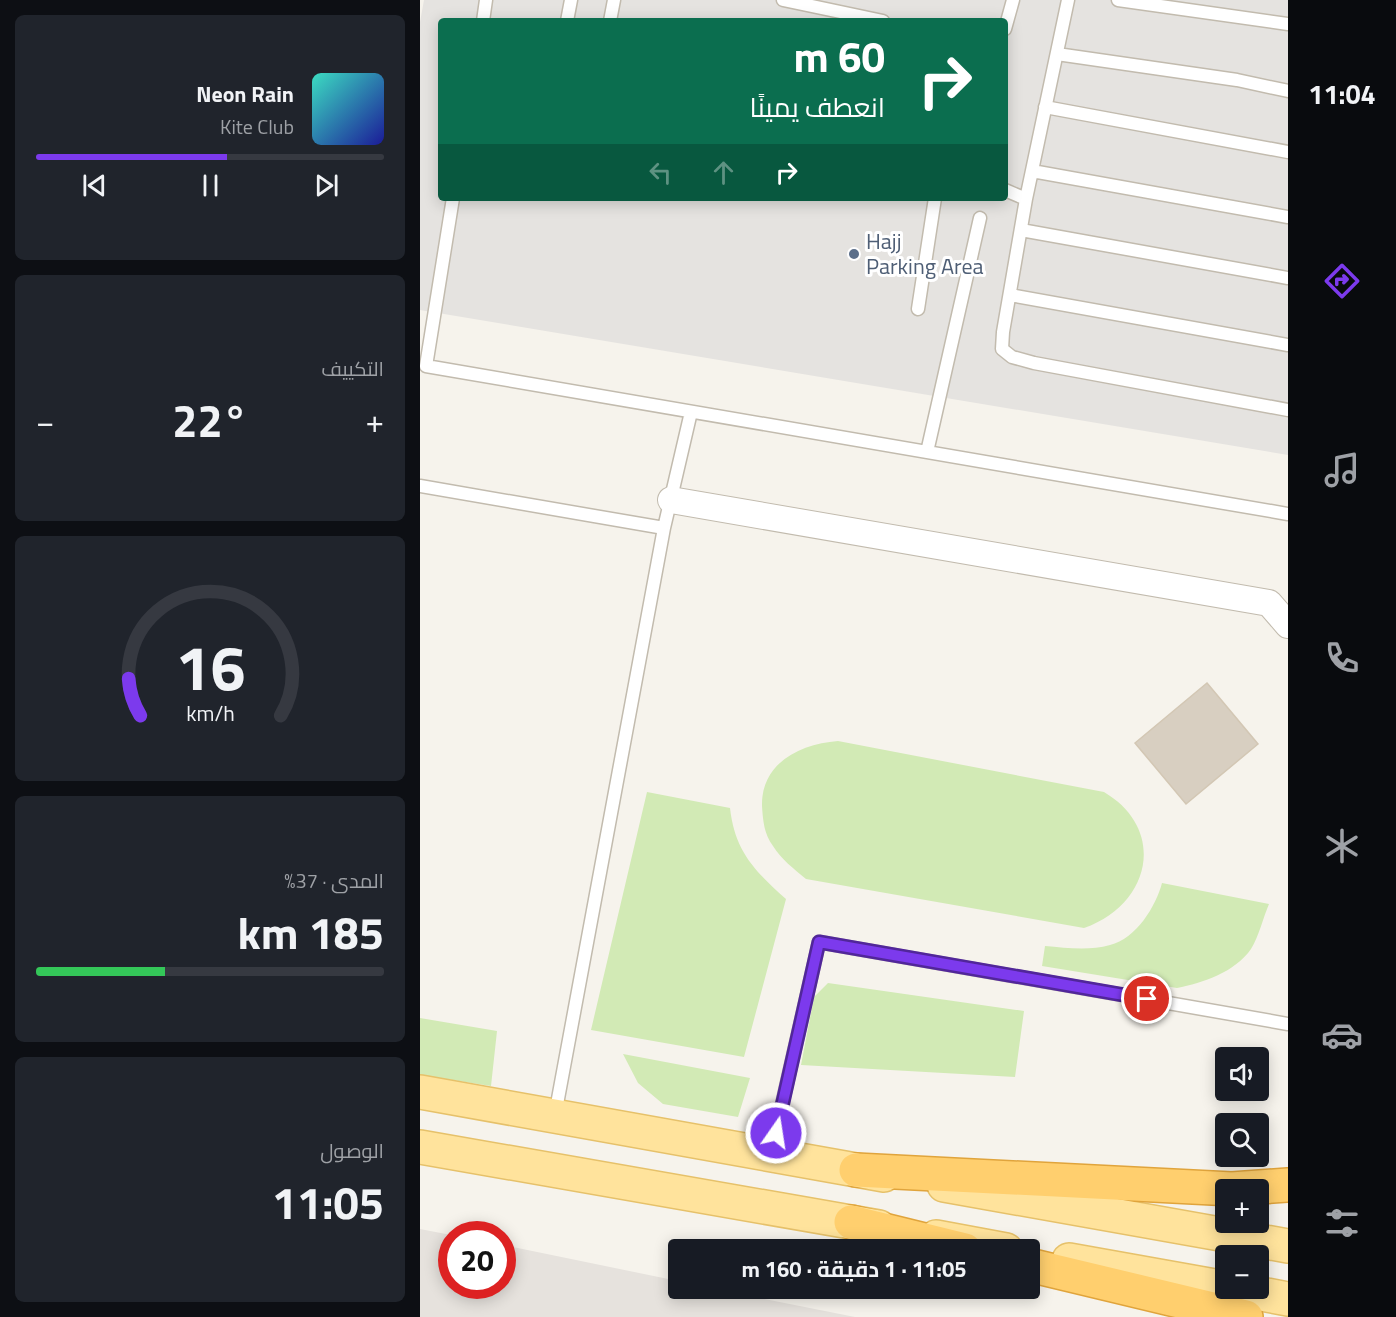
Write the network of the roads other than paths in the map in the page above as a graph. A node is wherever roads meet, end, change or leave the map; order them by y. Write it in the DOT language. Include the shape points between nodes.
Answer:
graph roads {
  1 [pos="486,0"];
  2 [pos="571,0"];
  3 [pos="614,0"];
  4 [pos="783,0"];
  5 [pos="1012,0"];
  6 [pos="1068,0"];
  7 [pos="1118,0"];
  8 [pos="483,18"];
  9 [pos="568,18"];
  10 [pos="611,18"];
  11 [pos="869,18"];
  12 [pos="1008,18"];
  13 [pos="1288,24"];
  14 [pos="1057,54"];
  15 [pos="1288,91"];
  16 [pos="1045,107"];
  17 [pos="1288,152"];
  18 [pos="1032,171"];
  19 [pos="1008,191"];
  20 [pos="1026,199"];
  21 [pos="453,201"];
  22 [pos="935,201"];
  23 [pos="1288,217"];
  24 [pos="980,218"];
  25 [pos="1021,230"];
  26 [pos="1288,278"];
  27 [pos="1010,295"];
  28 [pos="918,309"];
  29 [pos="1288,345"];
  30 [pos="1288,410"];
  31 [pos="691,412"];
  32 [pos="927,452"];
  33 [pos="420,486"];
  34 [pos="671,500"];
  35 [pos="1288,514"];
  36 [pos="664,528"];
  37 [pos="1288,625"];
  38 [pos="1288,1024"];
  39 [pos="420,1092"];
  40 [pos="555,1116"];
  41 [pos="420,1147"];
  42 [pos="771,1154"];
  43 [pos="856,1170"];
  44 [pos="1288,1185"];
  45 [pos="851,1222"];
  46 [pos="920,1239"];
  47 [pos="945,1239"];
  48 [pos="1288,1246"];
  49 [pos="1040,1255"];
  50 [pos="1040,1268"];
  51 [pos="1215,1286"];
  52 [pos="1269,1296"];
  53 [pos="1288,1299"];
  54 [pos="1246,1317"];
  1 -- 8 [label="lane"];
  2 -- 9 [label="lane"];
  3 -- 10 [label="lane"];
  4 -- 11 [label="lane"];
  5 -- 12 [label="lane"];
  6 -- 14 [label="lane"];
  7 -- 13 [label="lane"];
  14 -- 15 [label="lane"];
  14 -- 16 [label="lane"];
  16 -- 17 [label="lane"];
  16 -- 18 [label="lane"];
  18 -- 20 [label="lane"];
  18 -- 23 [label="lane"];
  19 -- 20 [label="lane"];
  20 -- 25 [label="lane"];
  21 -- 31 [label="lane" via="426,366"];
  22 -- 28 [label="lane"];
  24 -- 32 [label="lane"];
  25 -- 26 [label="lane"];
  25 -- 27 [label="lane"];
  27 -- 29 [label="lane"];
  27 -- 30 [label="lane" via="1002,349 1012,357"];
  31 -- 32 [label="lane"];
  31 -- 34 [label="lane"];
  32 -- 35 [label="lane"];
  33 -- 36 [label="lane"];
  34 -- 36 [label="lane"];
  34 -- 37 [label="street" via="1269,603"];
  36 -- 40 [label="lane"];
  38 -- 42 [label="lane" via="819,942"];
  39 -- 40 [label="main road"];
  40 -- 42 [label="main road"];
  41 -- 45 [label="main road"];
  42 -- 43 [label="main road"];
  43 -- 44 [label="highway" via="1232,1189"];
  43 -- 48 [label="main road"];
  45 -- 46 [label="highway"];
  45 -- 47 [label="main road"];
  49 -- 51 [label="main road"];
  50 -- 54 [label="highway"];
  52 -- 53 [label="main road"];
}
